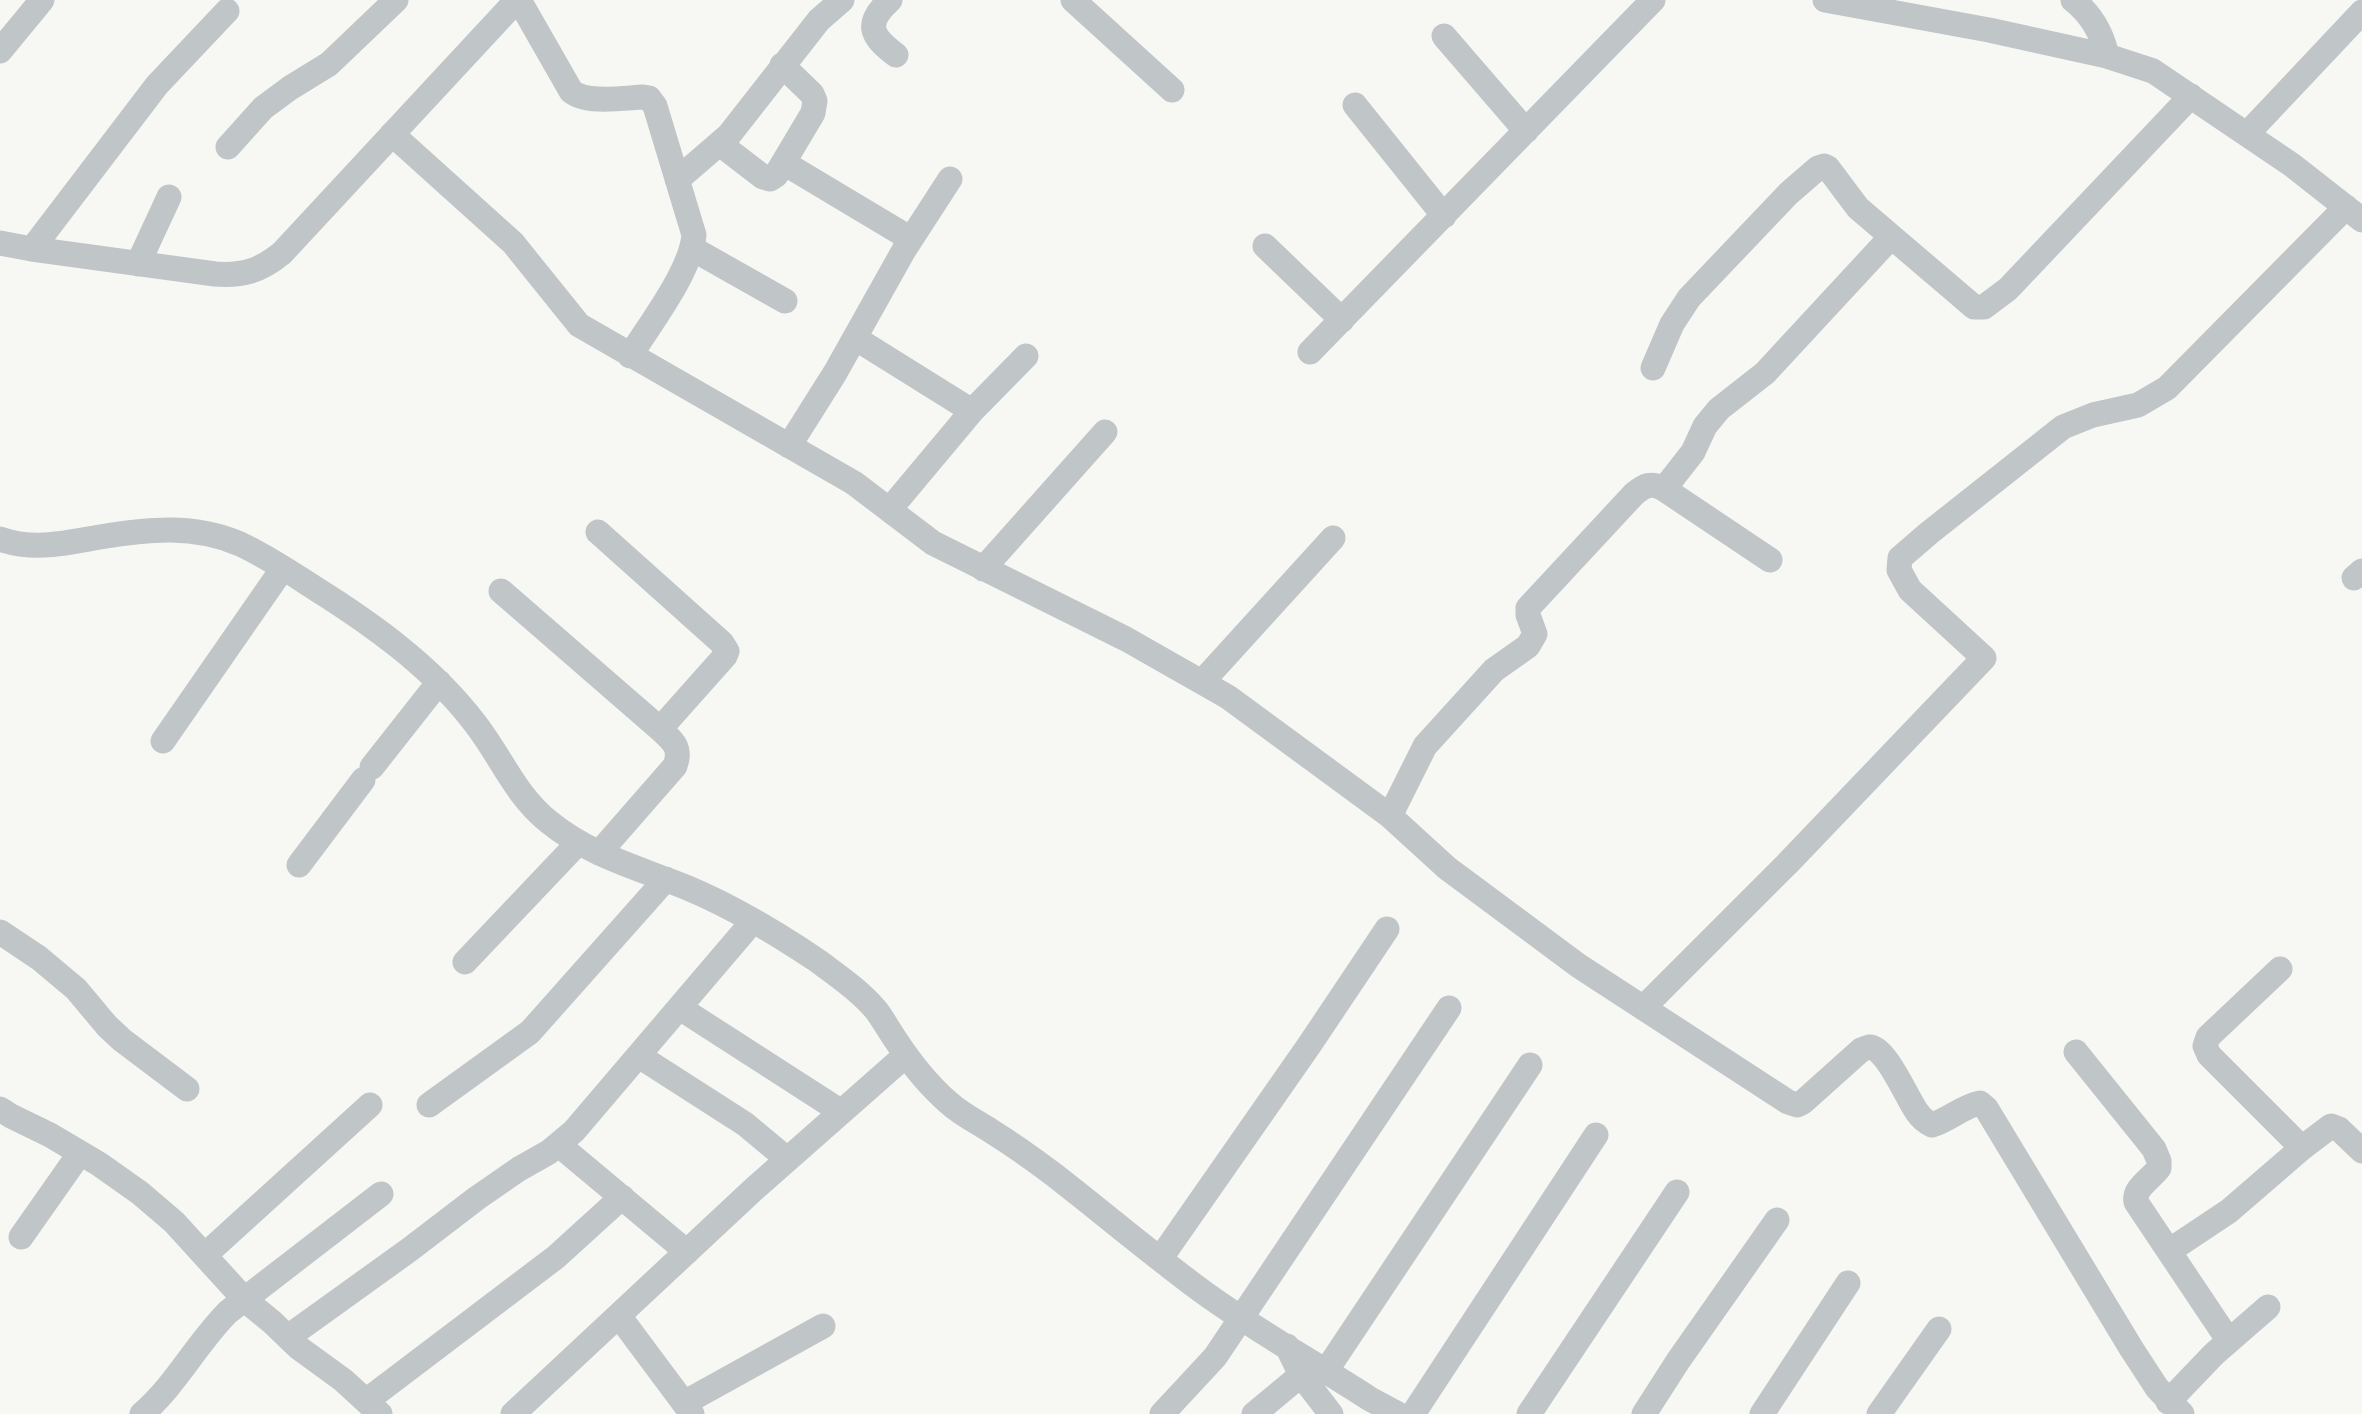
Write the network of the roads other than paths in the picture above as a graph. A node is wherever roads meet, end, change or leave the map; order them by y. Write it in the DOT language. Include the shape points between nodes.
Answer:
graph roads {
  1 [pos="42,0"];
  2 [pos="396,0"];
  3 [pos="518,0"];
  4 [pos="842,0"];
  5 [pos="890,0"];
  6 [pos="1074,0"];
  7 [pos="1653,0"];
  8 [pos="1825,0"];
  9 [pos="2073,0"];
  10 [pos="227,11"];
  11 [pos="2362,12"];
  12 [pos="1444,36"];
  13 [pos="0,52"];
  14 [pos="896,54"];
  15 [pos="2107,56"];
  16 [pos="782,65"];
  17 [pos="1172,90"];
  18 [pos="2191,96"];
  19 [pos="1355,105"];
  20 [pos="1526,131"];
  21 [pos="392,134"];
  22 [pos="2247,134"];
  23 [pos="720,144"];
  24 [pos="228,147"];
  25 [pos="784,162"];
  26 [pos="950,179"];
  27 [pos="677,180"];
  28 [pos="169,197"];
  29 [pos="2354,213"];
  30 [pos="1444,216"];
  31 [pos="1891,237"];
  32 [pos="911,239"];
  33 [pos="0,243"];
  34 [pos="1265,246"];
  35 [pos="32,249"];
  36 [pos="693,249"];
  37 [pos="138,264"];
  38 [pos="785,301"];
  39 [pos="1342,320"];
  40 [pos="855,338"];
  41 [pos="1310,352"];
  42 [pos="630,356"];
  43 [pos="1026,356"];
  44 [pos="1653,368"];
  45 [pos="972,412"];
  46 [pos="1105,432"];
  47 [pos="789,446"];
  48 [pos="1664,489"];
  49 [pos="890,509"];
  50 [pos="598,532"];
  51 [pos="1333,538"];
  52 [pos="0,539"];
  53 [pos="1770,560"];
  54 [pos="283,568"];
  55 [pos="983,569"];
  56 [pos="501,591"];
  57 [pos="439,682"];
  58 [pos="1202,682"];
  59 [pos="660,729"];
  60 [pos="164,741"];
  61 [pos="1390,816"];
  62 [pos="589,848"];
  63 [pos="299,865"];
  64 [pos="666,879"];
  65 [pos="753,921"];
  66 [pos="1387,930"];
  67 [pos="0,932"];
  68 [pos="465,962"];
  69 [pos="2280,969"];
  70 [pos="680,1008"];
  71 [pos="1449,1008"];
  72 [pos="1643,1008"];
  73 [pos="2076,1052"];
  74 [pos="906,1055"];
  75 [pos="639,1056"];
  76 [pos="1530,1065"];
  77 [pos="187,1089"];
  78 [pos="370,1105"];
  79 [pos="429,1105"];
  80 [pos="0,1109"];
  81 [pos="840,1112"];
  82 [pos="1596,1135"];
  83 [pos="559,1145"];
  84 [pos="2302,1148"];
  85 [pos="2362,1151"];
  86 [pos="80,1152"];
  87 [pos="788,1159"];
  88 [pos="1677,1192"];
  89 [pos="381,1194"];
  90 [pos="622,1197"];
  91 [pos="1777,1220"];
  92 [pos="21,1237"];
  93 [pos="2169,1251"];
  94 [pos="687,1252"];
  95 [pos="206,1255"];
  96 [pos="1160,1259"];
  97 [pos="1848,1283"];
  98 [pos="245,1300"];
  99 [pos="2268,1307"];
  100 [pos="618,1316"];
  101 [pos="1242,1317"];
  102 [pos="823,1326"];
  103 [pos="1939,1329"];
  104 [pos="288,1337"];
  105 [pos="2229,1341"];
  106 [pos="1287,1346"];
  107 [pos="1326,1371"];
  108 [pos="1300,1375"];
  109 [pos="373,1407"];
  110 [pos="2175,1408"];
  111 [pos="688,1409"];
  112 [pos="142,1414"];
  113 [pos="513,1414"];
  114 [pos="1162,1414"];
  115 [pos="1254,1414"];
  116 [pos="1331,1414"];
  117 [pos="1398,1414"];
  118 [pos="1413,1414"];
  119 [pos="1529,1414"];
  120 [pos="1644,1414"];
  121 [pos="1762,1414"];
  122 [pos="1879,1414"];
  1 -- 13 [label="street"];
  2 -- 24 [label="street" via="329,64 263,108"];
  3 -- 21 [label="street"];
  3 -- 27 [label="street" via="571,92 587,98 643,97 652,101"];
  4 -- 16 [label="street" via="819,20"];
  5 -- 14 [label="street" via="874,19 873,28 879,42"];
  6 -- 17 [label="street"];
  7 -- 20 [label="street"];
  8 -- 15 [label="street" via="1989,30"];
  9 -- 15 [label="street" via="2094,22 2103,37"];
  10 -- 35 [label="street" via="157,85"];
  11 -- 22 [label="street"];
  12 -- 20 [label="street"];
  15 -- 18 [label="street" via="2153,71"];
  16 -- 23 [label="street"];
  16 -- 25 [label="street" via="812,94 815,101 813,113"];
  18 -- 22 [label="street"];
  18 -- 31 [label="street" via="2008,289 1984,307 1974,307"];
  19 -- 30 [label="street"];
  20 -- 30 [label="street"];
  21 -- 37 [label="street" via="282,253 254,271 234,275"];
  21 -- 42 [label="street" via="513,243 579,325"];
  22 -- 29 [label="street"];
  23 -- 25 [label="street" via="763,178 770,179 776,175"];
  23 -- 27 [label="street"];
  25 -- 32 [label="street"];
  26 -- 32 [label="street"];
  27 -- 36 [label="street" via="694,235"];
  28 -- 37 [label="street"];
  29 -- 72 [label="street" via="2167,388 2138,405 2093,415 2063,427 1900,558 1899,570 1910,590 1984,658 1794,857"];
  30 -- 39 [label="street"];
  31 -- 44 [label="street" via="1858,208 1828,168 1818,168 1789,193 1689,298 1672,324"];
  31 -- 48 [label="street" via="1765,373 1719,409 1705,426 1693,452"];
  32 -- 40 [label="street"];
  33 -- 35 [label="street"];
  34 -- 39 [label="street"];
  35 -- 37 [label="street"];
  36 -- 38 [label="street"];
  36 -- 42 [label="street"];
  39 -- 41 [label="street"];
  40 -- 45 [label="street"];
  40 -- 47 [label="street"];
  42 -- 47 [label="street"];
  43 -- 45 [label="street"];
  45 -- 49 [label="street"];
  46 -- 55 [label="street"];
  47 -- 49 [label="street" via="854,483"];
  48 -- 53 [label="street"];
  48 -- 61 [label="street" via="1654,484 1645,485 1634,494 1528,608 1534,638 1494,670 1425,746"];
  49 -- 55 [label="street" via="933,543"];
  50 -- 59 [label="street" via="722,643 726,651"];
  51 -- 58 [label="street"];
  52 -- 54 [label="street" via="12,544 62,545 146,530 184,529 214,533"];
  54 -- 57 [label="street" via="344,606"];
  54 -- 60 [label="street"];
  55 -- 58 [label="street" via="1126,639"];
  56 -- 59 [label="street"];
  57 -- 62 [label="street" via="476,724 517,791 534,810"];
  57 -- 63 [label="street"];
  58 -- 61 [label="street" via="1291,741"];
  59 -- 62 [label="street" via="675,742 679,751 674,766"];
  61 -- 72 [label="street" via="1447,868 1579,966"];
  62 -- 64 [label="street" via="641,872"];
  62 -- 68 [label="street"];
  64 -- 65 [label="street"];
  64 -- 79 [label="street" via="530,1032"];
  65 -- 70 [label="street"];
  65 -- 74 [label="street" via="851,986 876,1011"];
  66 -- 96 [label="street"];
  67 -- 77 [label="street" via="40,958 76,989 122,1040"];
  69 -- 84 [label="street" via="2208,1037 2205,1046 2209,1055"];
  70 -- 75 [label="street"];
  70 -- 81 [label="street"];
  71 -- 101 [label="street"];
  72 -- 110 [label="street" via="1797,1105 1868,1047 1885,1058 1916,1112 1932,1125 1980,1103 1986,1108 2130,1348"];
  73 -- 93 [label="street" via="2154,1149 2159,1168 2135,1196"];
  74 -- 81 [label="street"];
  74 -- 96 [label="street" via="952,1106 1052,1174"];
  75 -- 83 [label="street"];
  75 -- 87 [label="street" via="745,1124"];
  76 -- 107 [label="street"];
  78 -- 95 [label="street"];
  80 -- 86 [label="street"];
  81 -- 87 [label="street"];
  82 -- 118 [label="street"];
  83 -- 90 [label="street"];
  83 -- 104 [label="street" via="477,1198"];
  84 -- 85 [label="street" via="2331,1126"];
  84 -- 93 [label="street" via="2229,1211"];
  86 -- 92 [label="street"];
  86 -- 95 [label="street" via="140,1193"];
  87 -- 94 [label="street"];
  88 -- 119 [label="street"];
  89 -- 98 [label="street"];
  90 -- 94 [label="street"];
  90 -- 109 [label="street" via="556,1257"];
  91 -- 120 [label="street"];
  93 -- 105 [label="street"];
  94 -- 100 [label="street"];
  95 -- 98 [label="street"];
  96 -- 101 [label="street"];
  97 -- 121 [label="street"];
  98 -- 104 [label="street"];
  98 -- 112 [label="street" via="221,1319 172,1384"];
  99 -- 105 [label="street"];
  100 -- 111 [label="street"];
  100 -- 113 [label="street"];
  101 -- 106 [label="street"];
  101 -- 114 [label="street" via="1215,1357"];
  102 -- 111 [label="street"];
  103 -- 122 [label="street"];
  104 -- 109 [label="street"];
  105 -- 110 [label="street"];
  106 -- 107 [label="street"];
  106 -- 108 [label="street"];
  107 -- 117 [label="street"];
  108 -- 115 [label="street"];
  108 -- 116 [label="street"];
}
